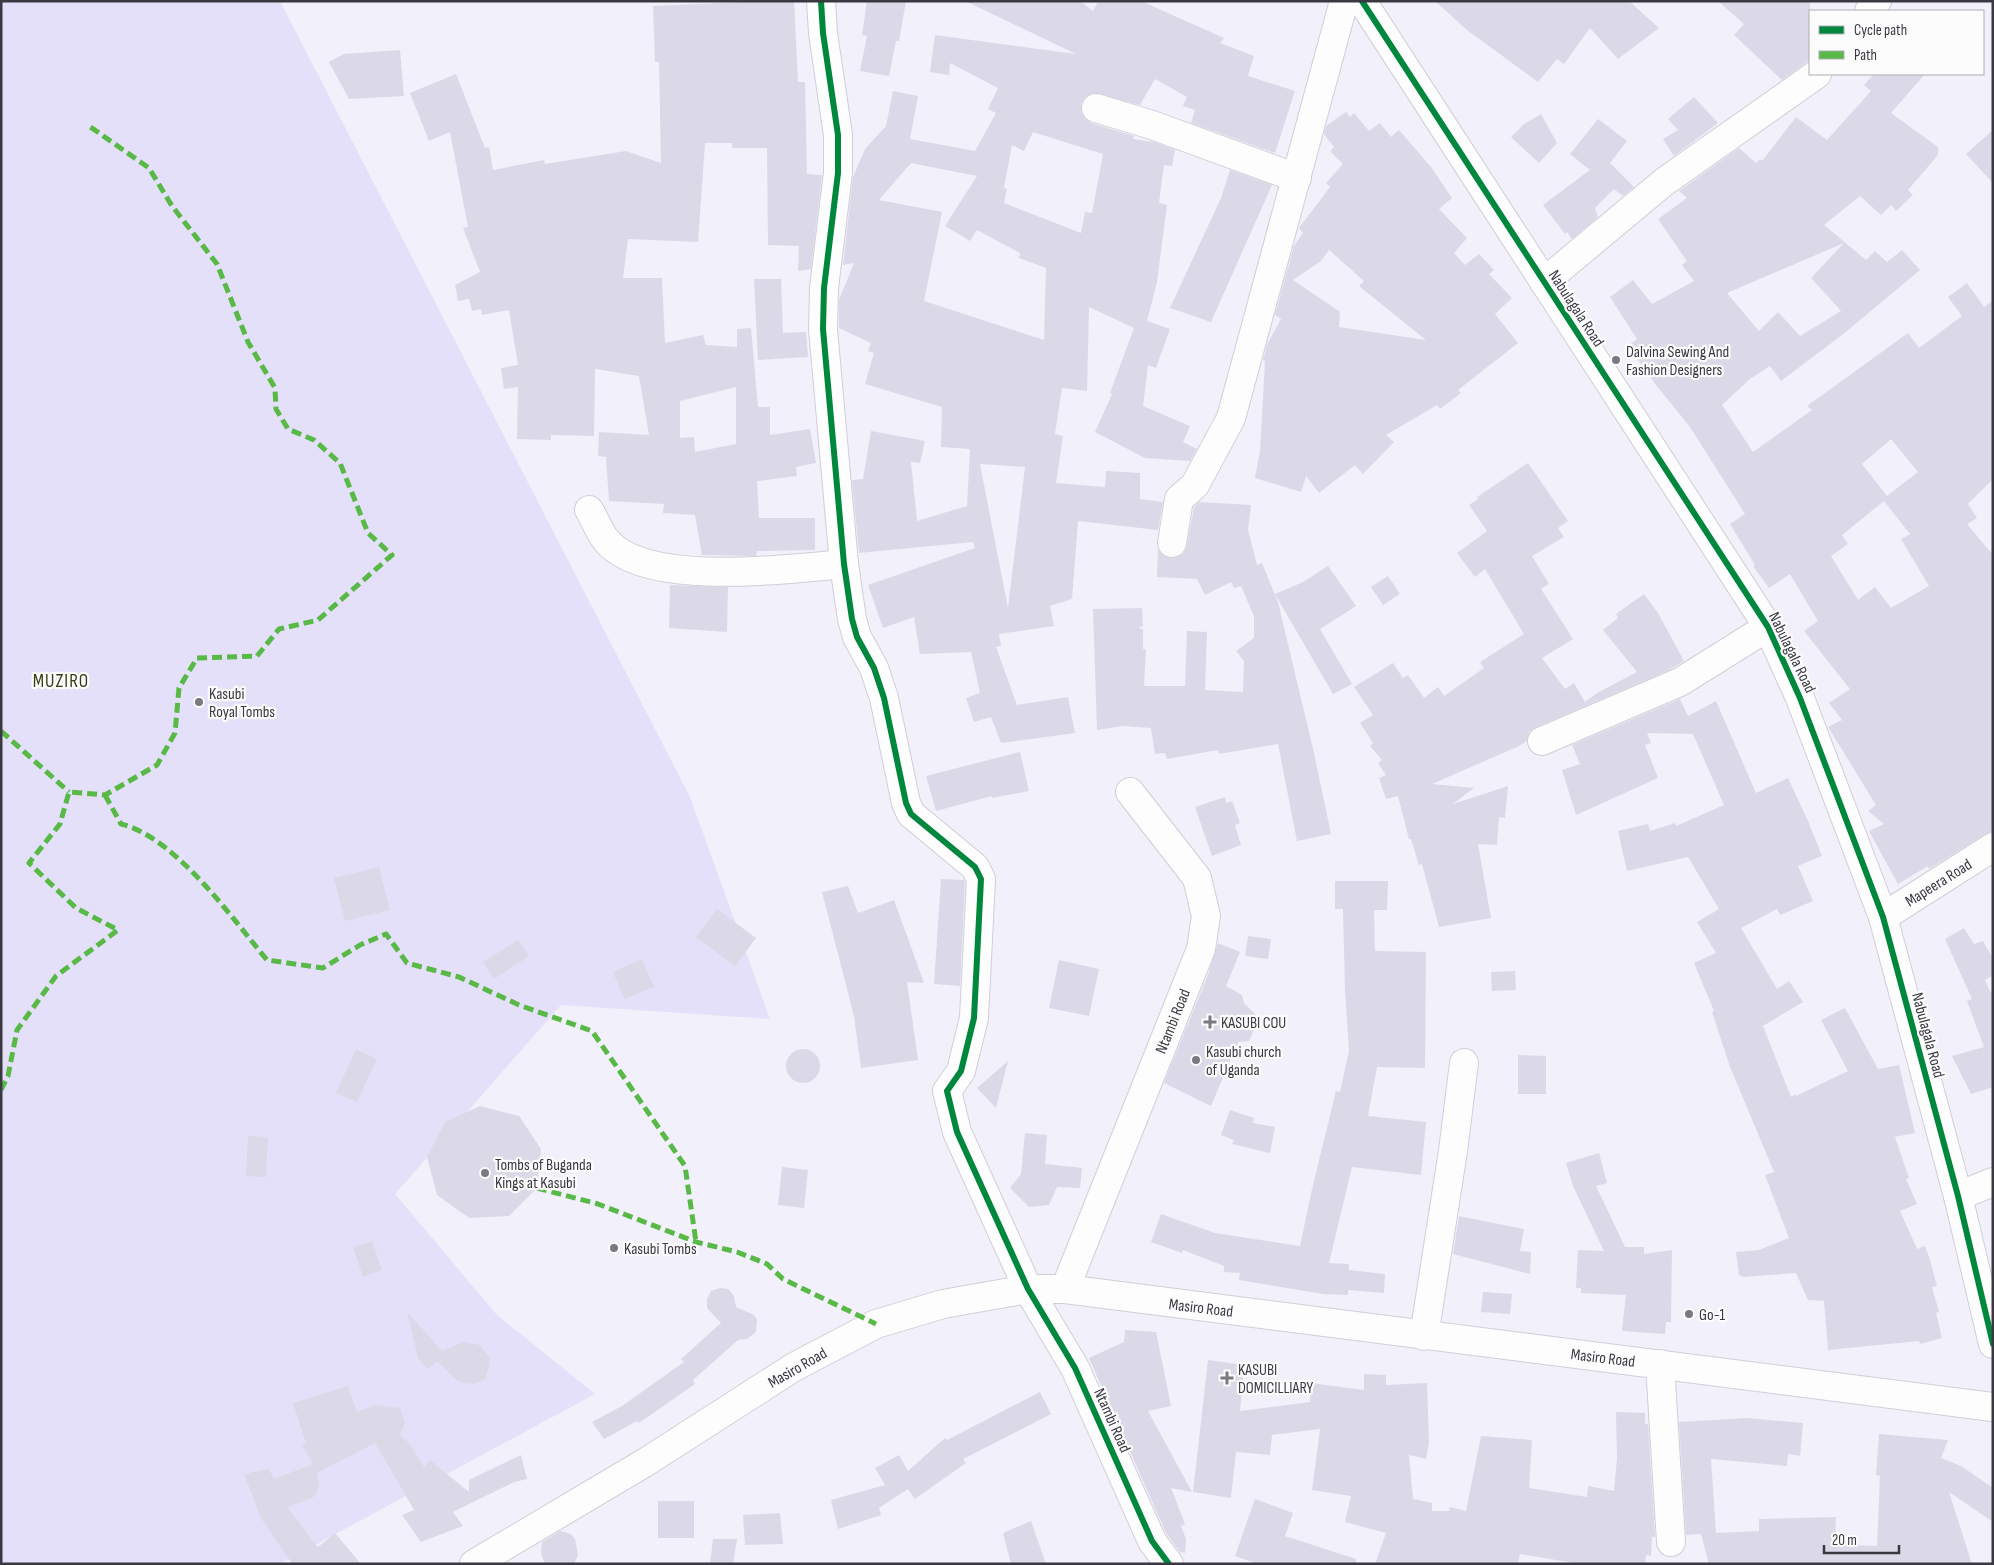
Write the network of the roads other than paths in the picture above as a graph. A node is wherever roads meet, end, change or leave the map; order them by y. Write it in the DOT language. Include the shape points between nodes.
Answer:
graph roads {
  1 [pos="821,1"];
  2 [pos="1344,1"];
  3 [pos="1362,1"];
  4 [pos="1816,75"];
  5 [pos="1096,108"];
  6 [pos="1297,178"];
  7 [pos="1544,282"];
  8 [pos="589,510"];
  9 [pos="1172,543"];
  10 [pos="844,564"];
  11 [pos="1768,627"];
  12 [pos="1542,741"];
  13 [pos="1130,792"];
  14 [pos="1993,847"];
  15 [pos="1883,917"];
  16 [pos="1464,1063"];
  17 [pos="1993,1182"];
  18 [pos="1958,1196"];
  19 [pos="1028,1289"];
  20 [pos="1065,1289"];
  21 [pos="1424,1336"];
  22 [pos="1993,1344"];
  23 [pos="1660,1364"];
  24 [pos="1993,1407"];
  25 [pos="1671,1542"];
  26 [pos="1161,1561"];
  27 [pos="474,1564"];
  1 -- 10 [label="street" via="838,135 838,173 824,288 823,329"];
  2 -- 6 [label="street"];
  3 -- 7 [label="street, Nabulagala Road"];
  4 -- 7 [label="street" via="1664,182"];
  5 -- 6 [label="street"];
  6 -- 9 [label="street" via="1231,418 1195,485 1179,499"];
  7 -- 11 [label="street, Nabulagala Road"];
  8 -- 10 [label="street" via="606,541 624,554 651,564 723,574"];
  10 -- 19 [label="street, Ntambi Road" via="852,619 884,698 908,808 911,814 975,867 982,879 974,1018 960,1071 946,1091 957,1132"];
  11 -- 12 [label="street" via="1680,682"];
  11 -- 15 [label="street, Nabulagala Road" via="1800,698"];
  13 -- 20 [label="street, Ntambi Road" via="1197,878 1206,916 1200,950"];
  14 -- 15 [label="street, Mapeera Road"];
  15 -- 18 [label="street, Nabulagala Road"];
  16 -- 21 [label="street"];
  17 -- 18 [label="street"];
  18 -- 22 [label="street, Nabulagala Road"];
  19 -- 20 [label="street, Masiro Road"];
  19 -- 26 [label="street, Ntambi Road" via="1075,1368"];
  19 -- 27 [label="street, Masiro Road" via="943,1304 876,1324 794,1367 646,1462"];
  20 -- 21 [label="street, Masiro Road"];
  21 -- 23 [label="street, Masiro Road"];
  23 -- 24 [label="street, Masiro Road"];
  23 -- 25 [label="street"];
}
